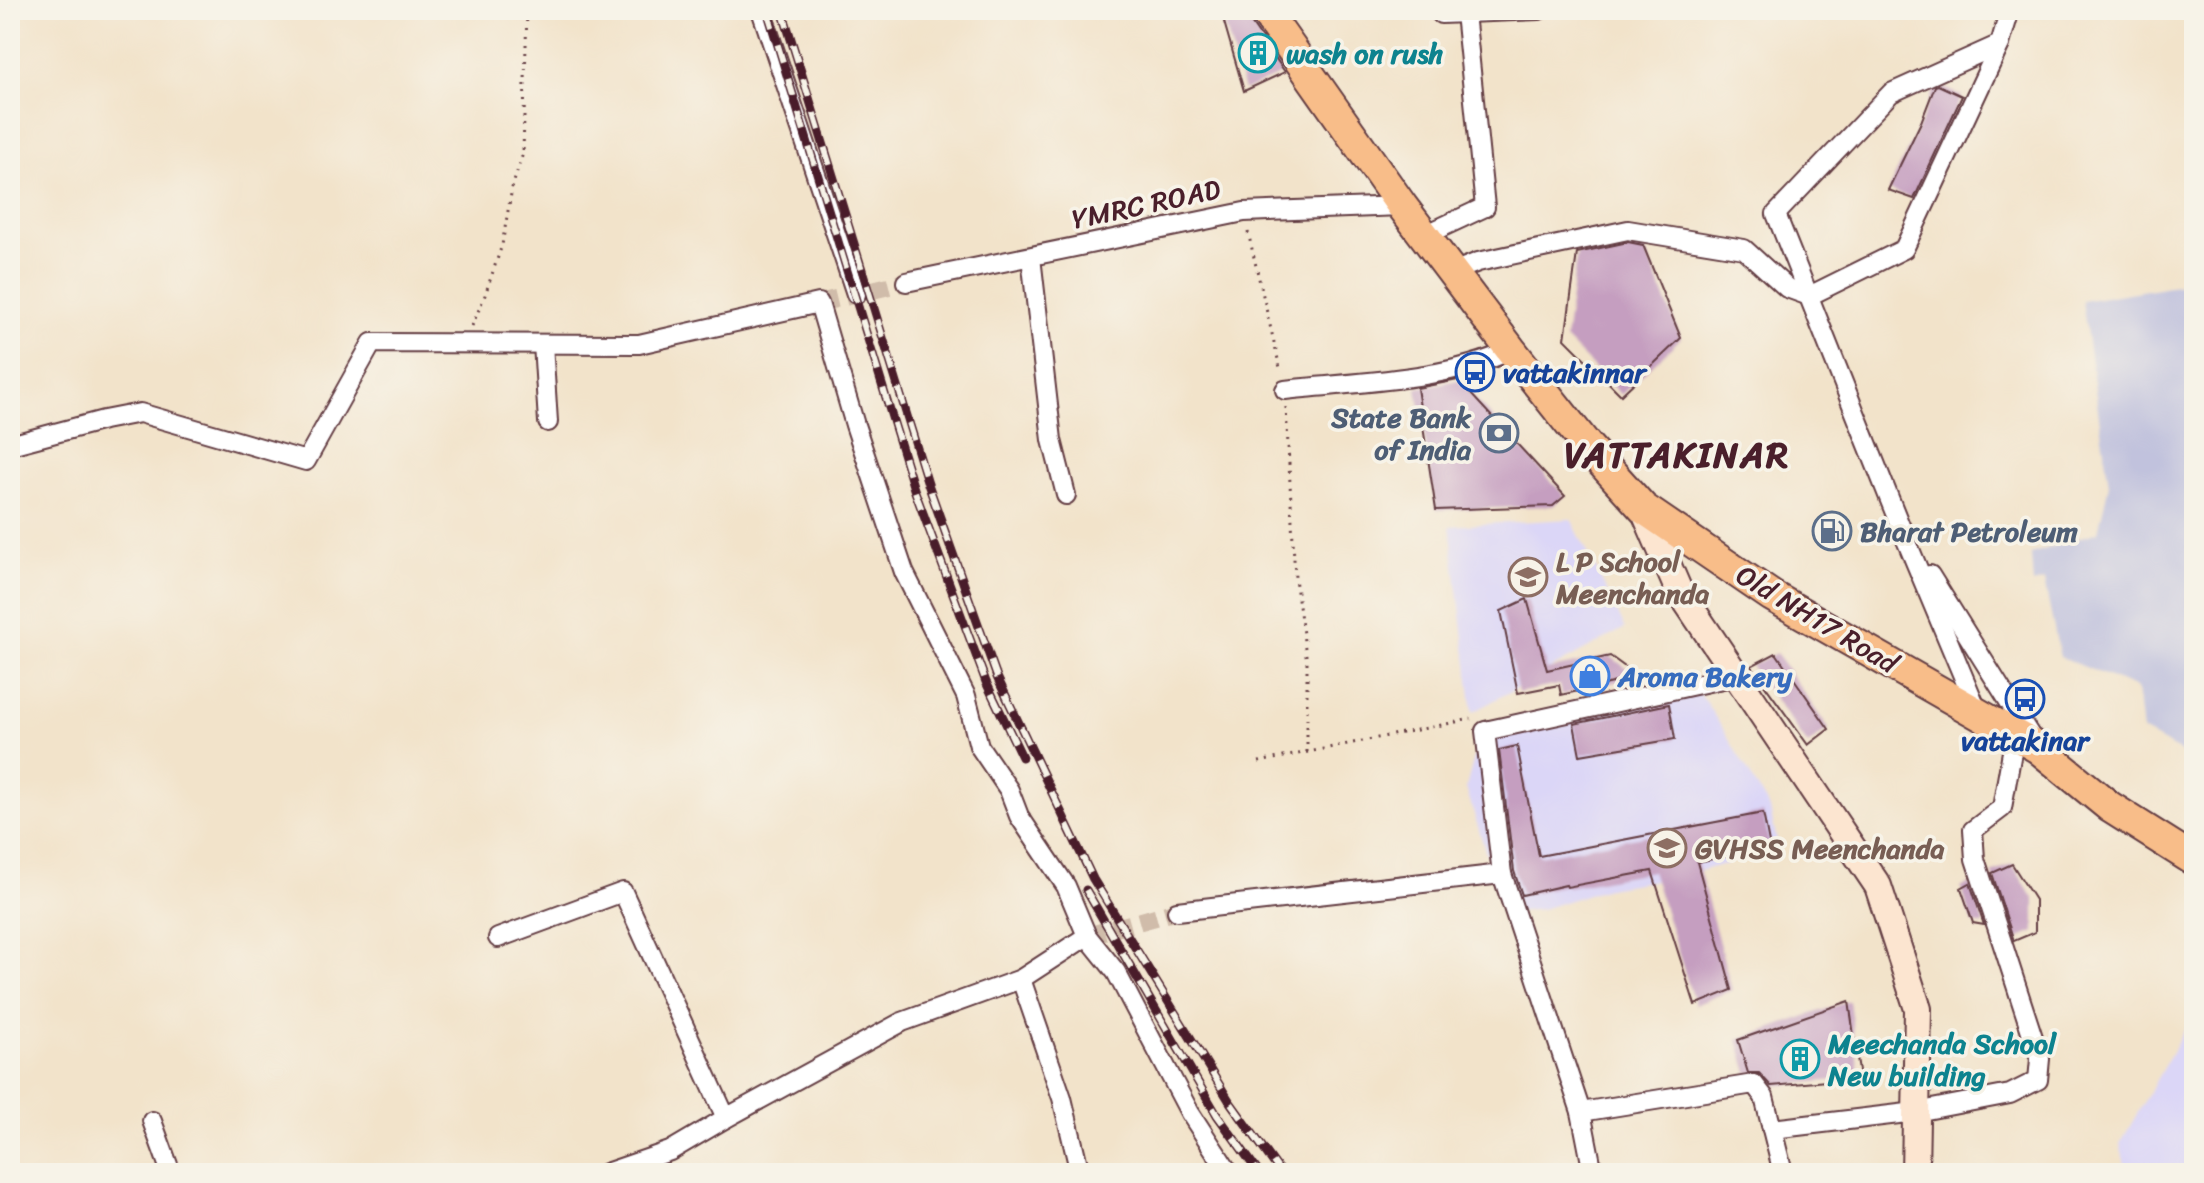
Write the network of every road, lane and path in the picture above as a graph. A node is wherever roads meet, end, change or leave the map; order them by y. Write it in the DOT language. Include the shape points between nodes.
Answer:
graph roads {
  1 [pos="527,10"];
  2 [pos="761,10"];
  3 [pos="1264,10"];
  4 [pos="1440,10"];
  5 [pos="1539,10"];
  6 [pos="2010,10"];
  7 [pos="1465,13"];
  8 [pos="2000,44"];
  9 [pos="1402,206"];
  10 [pos="1244,212"];
  11 [pos="1425,235"];
  12 [pos="1031,257"];
  13 [pos="1453,272"];
  14 [pos="906,282"];
  15 [pos="856,294"];
  16 [pos="1809,296"];
  17 [pos="464,344"];
  18 [pos="543,344"];
  19 [pos="1511,350"];
  20 [pos="1285,390"];
  21 [pos="548,422"];
  22 [pos="10,445"];
  23 [pos="1066,495"];
  24 [pos="1643,508"];
  25 [pos="1901,528"];
  26 [pos="1736,676"];
  27 [pos="1979,715"];
  28 [pos="2026,741"];
  29 [pos="1307,752"];
  30 [pos="2194,860"];
  31 [pos="1502,874"];
  32 [pos="1177,911"];
  33 [pos="1087,936"];
  34 [pos="498,938"];
  35 [pos="1021,979"];
  36 [pos="1581,1112"];
  37 [pos="1916,1112"];
  38 [pos="726,1118"];
  39 [pos="152,1121"];
  40 [pos="1772,1129"];
  41 [pos="171,1173"];
  42 [pos="606,1173"];
  43 [pos="1080,1173"];
  44 [pos="1229,1173"];
  45 [pos="1593,1173"];
  46 [pos="1783,1173"];
  47 [pos="1915,1173"];
  1 -- 17 [label="path" via="523,153 502,245"];
  2 -- 15 [label="street"];
  3 -- 9 [label="main road, Old NH17 Road"];
  4 -- 7 [label="street"];
  5 -- 7 [label="street"];
  6 -- 8 [label="street"];
  7 -- 11 [label="street" via="1485,207"];
  8 -- 16 [label="street" via="1904,249"];
  8 -- 16 [label="street" via="1891,93 1776,214"];
  9 -- 10 [label="street, YMRC ROAD"];
  9 -- 11 [label="main road, Old NH17 Road"];
  10 -- 12 [label="street, YMRC ROAD"];
  10 -- 20 [label="path"];
  11 -- 13 [label="main road, Old NH17 Road"];
  12 -- 14 [label="street, YMRC ROAD"];
  12 -- 23 [label="street" via="1052,440"];
  13 -- 16 [label="street" via="1628,230 1744,249 1787,288"];
  13 -- 19 [label="main road, Old NH17 Road"];
  16 -- 25 [label="street"];
  17 -- 18 [label="street"];
  17 -- 22 [label="street" via="372,343 306,461 140,413"];
  18 -- 21 [label="street"];
  18 -- 33 [label="street" via="639,344 819,303 904,572 966,696 979,746 1066,886"];
  19 -- 20 [label="street" via="1426,375"];
  19 -- 24 [label="main road, Old NH17 Road"];
  20 -- 29 [label="path" via="1295,578 1307,662"];
  24 -- 26 [label="main road" via="1678,589"];
  24 -- 27 [label="main road, Old NH17 Road" via="1772,596"];
  25 -- 27 [label="street"];
  25 -- 28 [label="street"];
  26 -- 31 [label="street" via="1485,731"];
  26 -- 37 [label="main road" via="1878,886 1918,1009"];
  27 -- 28 [label="main road, Old NH17 Road"];
  28 -- 30 [label="main road, Old NH17 Road" via="2110,807"];
  28 -- 37 [label="street" via="2002,808 1973,830 1975,859 2040,1059 2038,1080 2010,1094"];
  31 -- 32 [label="street"];
  31 -- 36 [label="street"];
  33 -- 35 [label="street"];
  33 -- 44 [label="street" via="1116,972 1190,1113"];
  34 -- 38 [label="street" via="623,892"];
  35 -- 38 [label="street" via="902,1022"];
  35 -- 43 [label="street" via="1062,1098"];
  36 -- 40 [label="street" via="1754,1084 1764,1097"];
  36 -- 45 [label="street"];
  37 -- 40 [label="street"];
  37 -- 47 [label="main road"];
  38 -- 42 [label="street" via="670,1151"];
  39 -- 41 [label="street"];
  40 -- 46 [label="street"];
}
